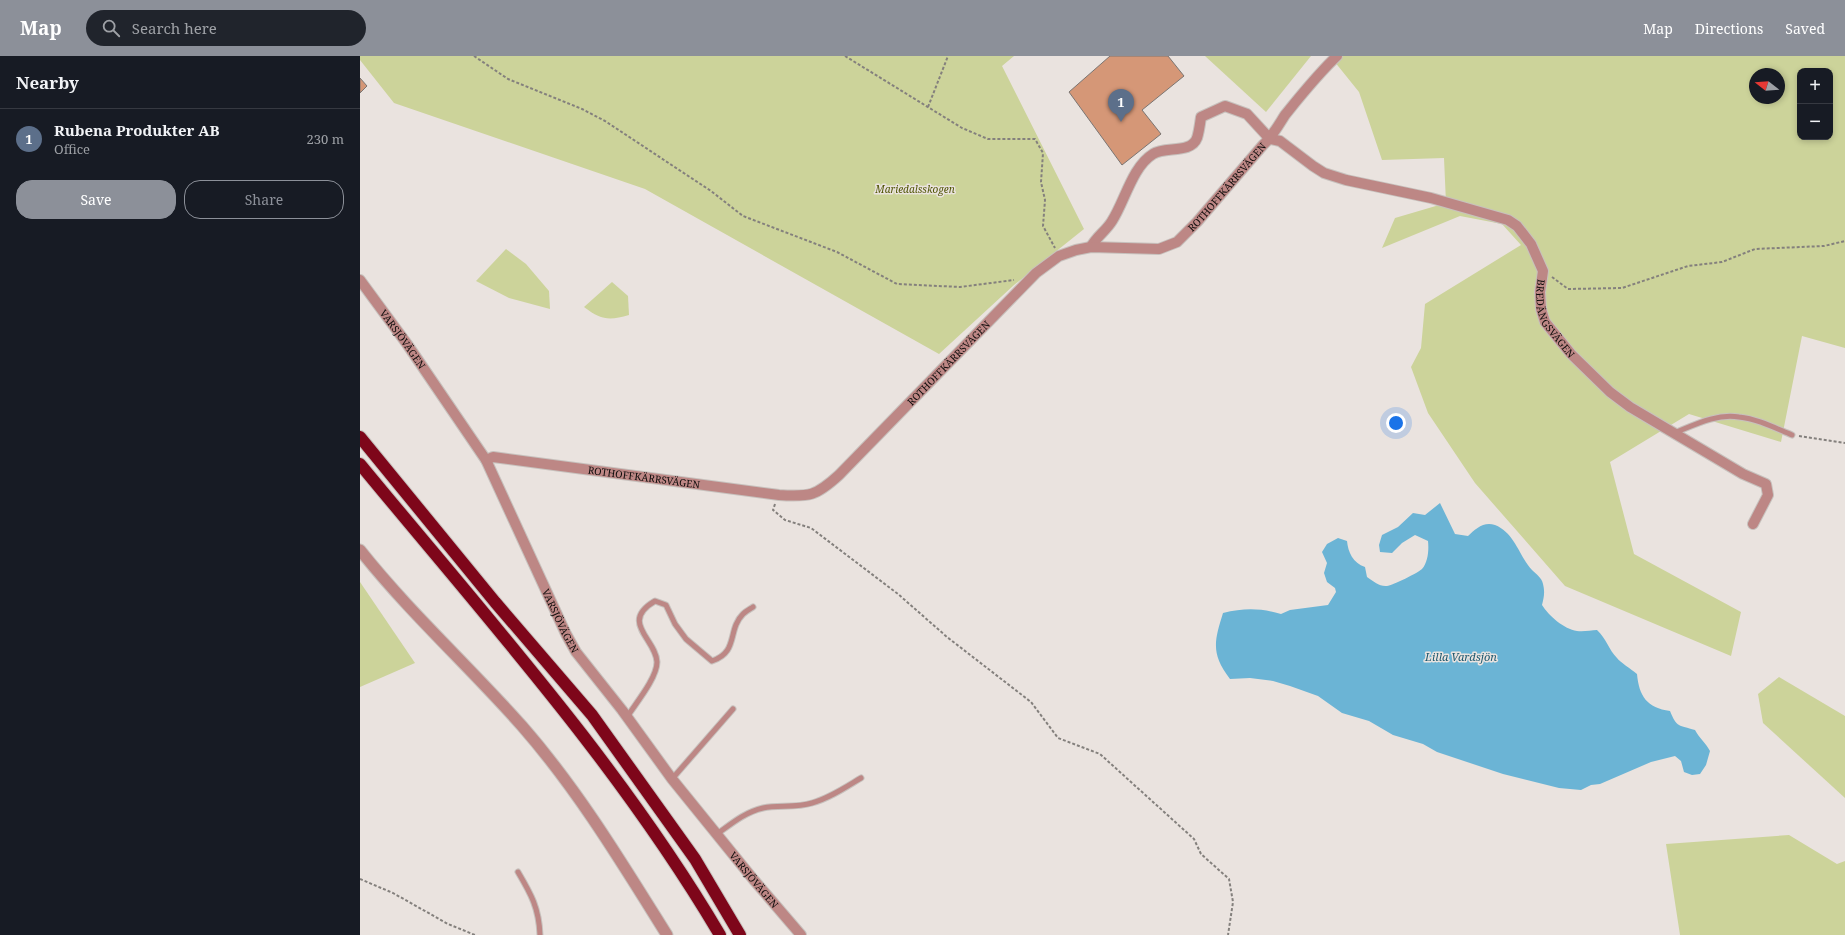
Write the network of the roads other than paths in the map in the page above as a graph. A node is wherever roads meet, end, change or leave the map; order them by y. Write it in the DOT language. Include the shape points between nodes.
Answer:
graph roads {
  1 [pos="1337,56"];
  2 [pos="1270,138"];
  3 [pos="1091,247"];
  4 [pos="360,280"];
  5 [pos="1673,433"];
  6 [pos="1792,435"];
  7 [pos="360,436"];
  8 [pos="486,460"];
  9 [pos="360,464"];
  10 [pos="1753,524"];
  11 [pos="360,550"];
  12 [pos="753,607"];
  13 [pos="733,708"];
  14 [pos="627,717"];
  15 [pos="861,778"];
  16 [pos="672,779"];
  17 [pos="717,834"];
  18 [pos="518,872"];
  19 [pos="540,935"];
  20 [pos="667,935"];
  21 [pos="720,935"];
  22 [pos="740,935"];
  23 [pos="801,935"];
  1 -- 2 [label="street, ROTHOFFKÄRRSVÄGEN" via="1315,77"];
  2 -- 3 [label="street, ROTHOFFKÄRRSVÄGEN" via="1177,242 1159,249"];
  2 -- 3 [label="street, BREDÄNGSVÄGEN" via="1247,114 1225,106 1201,117 1197,140 1188,147 1162,150 1152,154 1142,164 1111,223 1095,239"];
  2 -- 5 [label="street, BREDÄNGSVÄGEN" via="1280,141 1324,173 1431,198 1508,220 1517,226 1531,244 1543,271 1540,292 1545,322 1566,349 1610,392"];
  3 -- 8 [label="street, ROTHOFFKÄRRSVÄGEN" via="1059,256 1036,273 828,485 808,496 779,495 493,457"];
  4 -- 8 [label="street, VARSJÖVÄGEN"];
  5 -- 6 [label="lane" via="1720,417 1739,416"];
  5 -- 10 [label="street, BREDÄNGSVÄGEN" via="1743,474 1766,484 1768,495"];
  7 -- 22 [label="highway" via="490,596 592,715 695,858"];
  8 -- 14 [label="street, VARSJÖVÄGEN" via="566,634 576,652"];
  9 -- 21 [label="highway" via="606,764 683,873"];
  11 -- 20 [label="street" via="409,608 522,727 566,782"];
  12 -- 14 [label="lane" via="743,614 736,626 731,645 722,658 712,661 686,639 666,605 655,601 646,606 640,616 642,631 657,661 655,673"];
  13 -- 16 [label="lane"];
  14 -- 16 [label="street, VARSJÖVÄGEN"];
  15 -- 17 [label="lane" via="812,803 763,808 751,812"];
  16 -- 17 [label="street, VARSJÖVÄGEN"];
  17 -- 23 [label="street, VARSJÖVÄGEN"];
  18 -- 19 [label="lane" via="533,898 539,918"];
}
